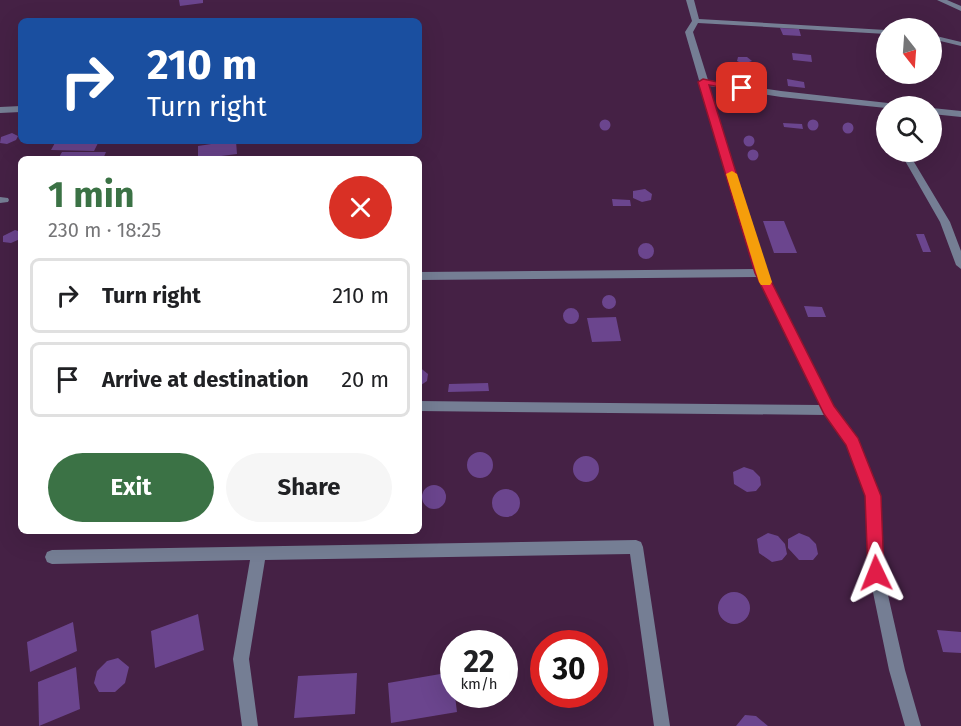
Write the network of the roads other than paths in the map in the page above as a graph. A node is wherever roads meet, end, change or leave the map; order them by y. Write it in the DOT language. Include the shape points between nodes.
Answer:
graph roads {
  1 [pos="690,0"];
  2 [pos="941,0"];
  3 [pos="961,9"];
  4 [pos="696,21"];
  5 [pos="876,31"];
  6 [pos="942,40"];
  7 [pos="961,44"];
  8 [pos="703,82"];
  9 [pos="876,106"];
  10 [pos="18,109"];
  11 [pos="0,110"];
  12 [pos="942,112"];
  13 [pos="961,114"];
  14 [pos="910,162"];
  15 [pos="961,265"];
  16 [pos="761,273"];
  17 [pos="422,276"];
  18 [pos="422,406"];
  19 [pos="829,410"];
  20 [pos="258,553"];
  21 [pos="52,557"];
  22 [pos="250,726"];
  23 [pos="662,726"];
  24 [pos="913,726"];
  1 -- 4 [label="street"];
  2 -- 3 [label="street"];
  4 -- 5 [label="street"];
  4 -- 8 [label="street" via="688,32"];
  6 -- 7 [label="street"];
  8 -- 9 [label="street"];
  8 -- 16 [label="street"];
  10 -- 11 [label="street"];
  12 -- 13 [label="street"];
  14 -- 15 [label="street" via="945,222"];
  16 -- 17 [label="street"];
  16 -- 19 [label="street"];
  18 -- 19 [label="street"];
  19 -- 24 [label="street" via="852,442 873,496 876,573"];
  20 -- 21 [label="street"];
  20 -- 22 [label="street" via="241,659"];
  20 -- 23 [label="street" via="636,547"];
}
